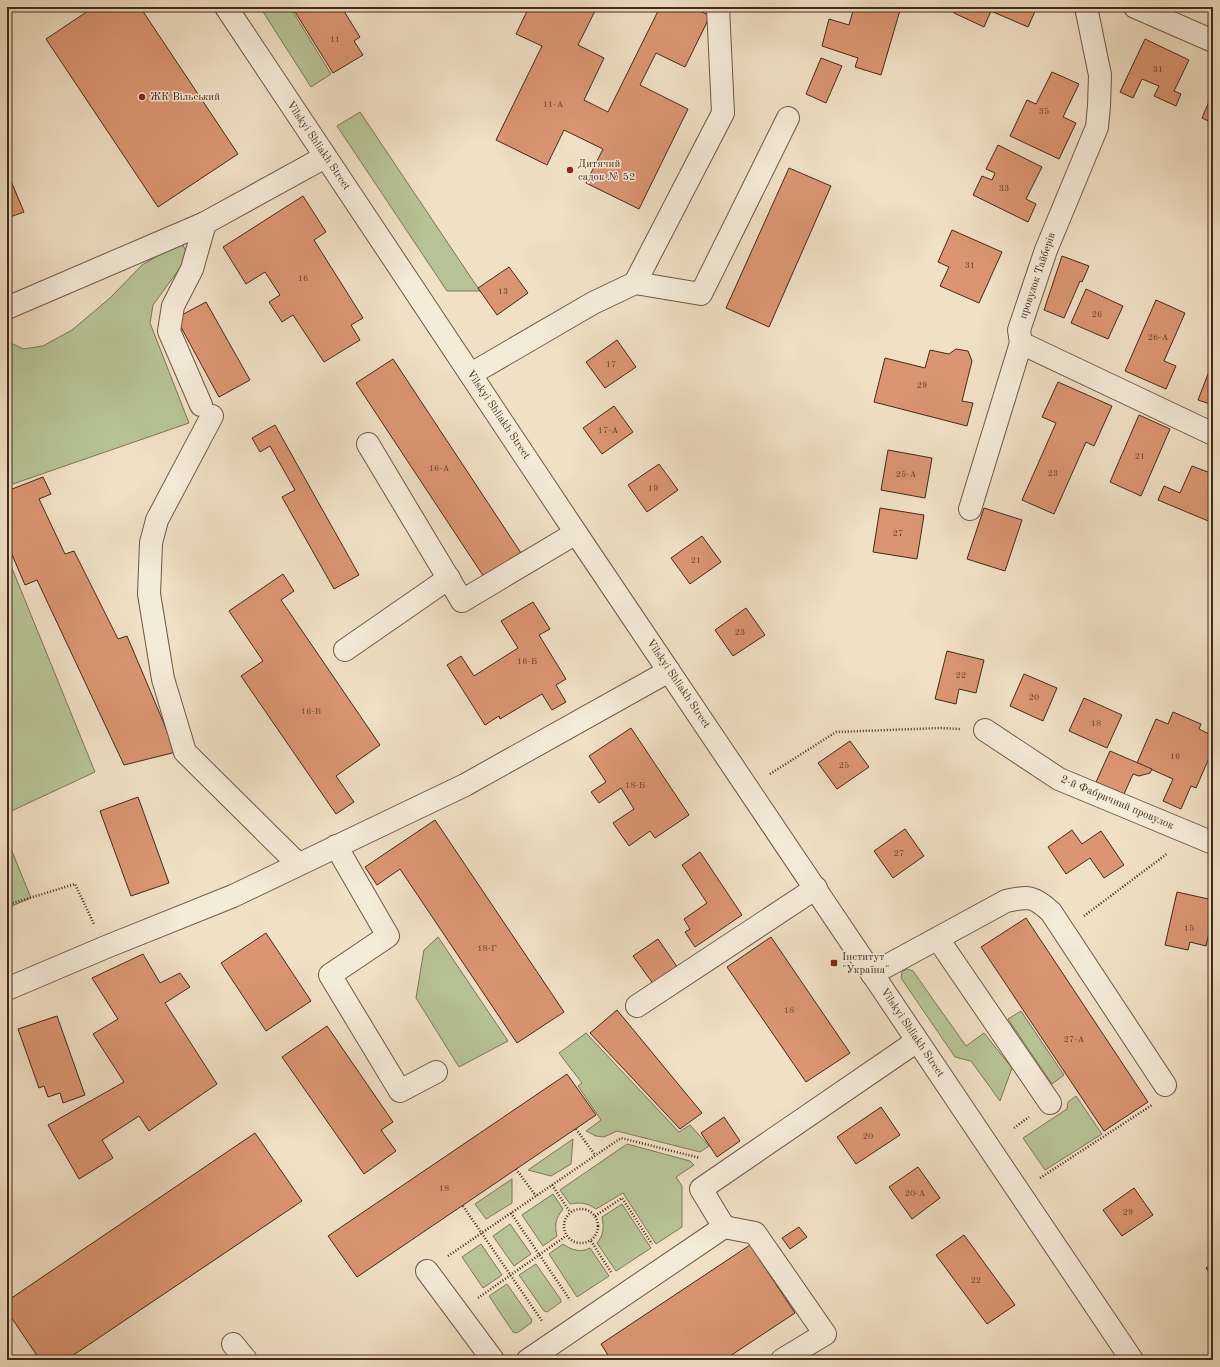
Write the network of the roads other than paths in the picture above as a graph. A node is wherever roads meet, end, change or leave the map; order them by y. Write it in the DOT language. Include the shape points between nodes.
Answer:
graph roads {
  1 [pos="226,7"];
  2 [pos="718,7"];
  3 [pos="1086,7"];
  4 [pos="1135,7"];
  5 [pos="1213,40"];
  6 [pos="788,118"];
  7 [pos="325,157"];
  8 [pos="204,223"];
  9 [pos="635,283"];
  10 [pos="7,308"];
  11 [pos="1021,343"];
  12 [pos="471,374"];
  13 [pos="1213,434"];
  14 [pos="368,444"];
  15 [pos="970,509"];
  16 [pos="576,533"];
  17 [pos="449,578"];
  18 [pos="345,650"];
  19 [pos="669,671"];
  20 [pos="985,730"];
  21 [pos="1213,843"];
  22 [pos="336,846"];
  23 [pos="298,864"];
  24 [pos="816,888"];
  25 [pos="938,939"];
  26 [pos="872,974"];
  27 [pos="7,989"];
  28 [pos="637,1006"];
  29 [pos="917,1041"];
  30 [pos="436,1072"];
  31 [pos="1165,1085"];
  32 [pos="1050,1103"];
  33 [pos="724,1227"];
  34 [pos="427,1271"];
  35 [pos="493,1360"];
  36 [pos="528,1360"];
  37 [pos="782,1360"];
  38 [pos="1132,1360"];
  1 -- 7 [label="street, Vilskyi Shliakh Street"];
  2 -- 9 [label="street" via="722,113"];
  3 -- 11 [label="street, провулок Тайберів" via="1100,75 1097,127 1046,250 1019,330"];
  4 -- 5 [label="street"];
  6 -- 9 [label="street" via="701,294"];
  7 -- 8 [label="street"];
  7 -- 12 [label="street, Vilskyi Shliakh Street"];
  8 -- 10 [label="street"];
  8 -- 23 [label="street" via="192,269 173,306 169,331 206,411 157,520 151,543 149,594 163,678 185,752"];
  9 -- 12 [label="street" via="593,302"];
  11 -- 13 [label="street"];
  11 -- 15 [label="street, провулок Тайберів"];
  12 -- 16 [label="street, Vilskyi Shliakh Street"];
  14 -- 17 [label="street"];
  16 -- 17 [label="street" via="462,601"];
  16 -- 19 [label="street, Vilskyi Shliakh Street"];
  17 -- 18 [label="street"];
  19 -- 22 [label="street" via="465,785"];
  19 -- 24 [label="street, Vilskyi Shliakh Street"];
  20 -- 21 [label="street, 2-й Фабричний провулок" via="1059,779"];
  22 -- 23 [label="street"];
  22 -- 30 [label="street" via="388,936 330,975 400,1092"];
  23 -- 27 [label="street" via="233,896"];
  24 -- 26 [label="street, Vilskyi Shliakh Street"];
  24 -- 28 [label="street"];
  25 -- 26 [label="street"];
  25 -- 31 [label="street" via="1006,901 1025,897 1040,902 1051,912 1064,931"];
  25 -- 32 [label="street"];
  26 -- 29 [label="street, Vilskyi Shliakh Street"];
  29 -- 33 [label="street" via="701,1189"];
  29 -- 38 [label="street, Vilskyi Shliakh Street"];
  33 -- 36 [label="street"];
  33 -- 37 [label="street" via="755,1233 825,1334"];
  34 -- 35 [label="street"];
}
